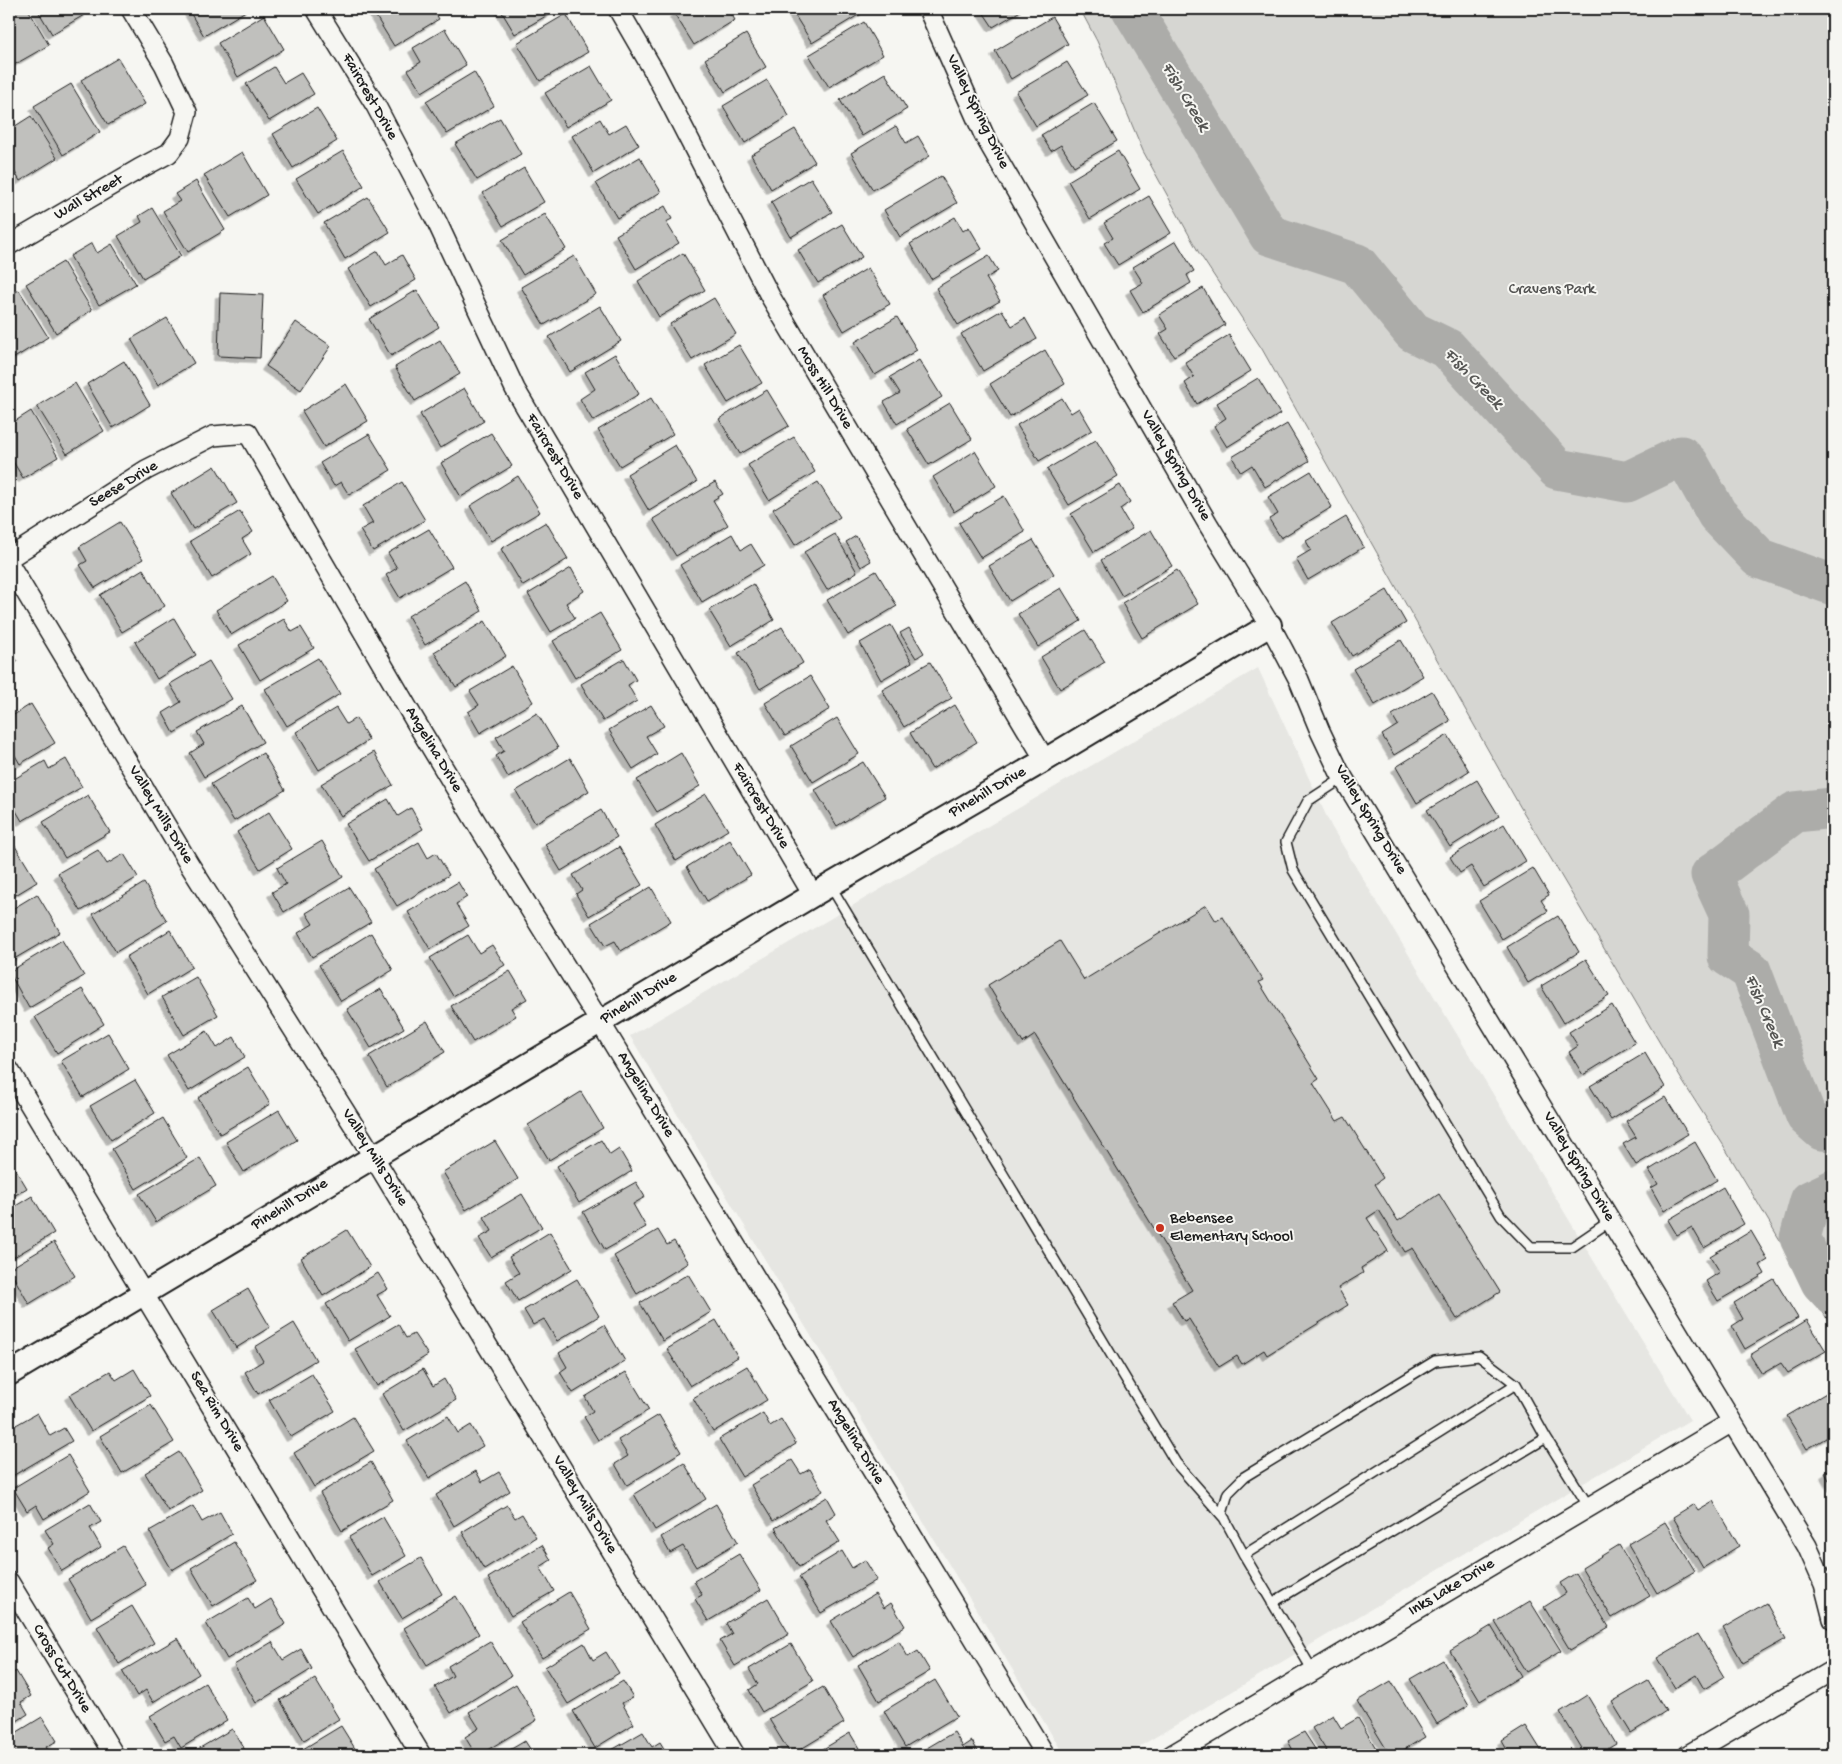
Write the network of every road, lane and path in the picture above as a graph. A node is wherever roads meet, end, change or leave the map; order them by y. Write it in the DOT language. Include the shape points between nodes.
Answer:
graph roads {
  1 [pos="131,9"];
  2 [pos="316,9"];
  3 [pos="618,9"];
  4 [pos="928,9"];
  5 [pos="9,245"];
  6 [pos="248,433"];
  7 [pos="9,558"];
  8 [pos="9,564"];
  9 [pos="1270,625"];
  10 [pos="1046,760"];
  11 [pos="1343,778"];
  12 [pos="821,890"];
  13 [pos="600,1022"];
  14 [pos="9,1070"];
  15 [pos="373,1156"];
  16 [pos="1610,1221"];
  17 [pos="144,1292"];
  18 [pos="9,1374"];
  19 [pos="1516,1384"];
  20 [pos="1732,1422"];
  21 [pos="1546,1438"];
  22 [pos="1589,1507"];
  23 [pos="1225,1519"];
  24 [pos="1244,1555"];
  25 [pos="9,1582"];
  26 [pos="1272,1603"];
  27 [pos="1833,1618"];
  28 [pos="1833,1670"];
  29 [pos="1313,1671"];
  30 [pos="114,1755"];
  31 [pos="422,1755"];
  32 [pos="735,1755"];
  33 [pos="1045,1755"];
  34 [pos="1172,1755"];
  35 [pos="1688,1755"];
  1 -- 5 [label="street, Wall Street" via="164,64 187,112 180,138 169,153"];
  2 -- 12 [label="street, Faircrest Drive" via="376,106 437,222 515,390"];
  3 -- 10 [label="street, Moss Hill Drive" via="660,82 770,296"];
  4 -- 9 [label="street, Valley Spring Drive" via="984,135 1208,524"];
  6 -- 7 [label="street, Seese Drive" via="213,436 146,470"];
  6 -- 13 [label="street, Angelina Drive" via="419,727"];
  8 -- 15 [label="street, Valley Mills Drive" via="189,864"];
  9 -- 10 [label="street, Pinehill Drive"];
  9 -- 11 [label="street, Valley Spring Drive"];
  10 -- 12 [label="street, Pinehill Drive"];
  11 -- 16 [label="street, Valley Spring Drive"];
  11 -- 16 [label="lane" via="1308,801 1286,842 1293,870 1501,1216 1531,1247 1572,1247"];
  12 -- 13 [label="street, Pinehill Drive"];
  12 -- 23 [label="lane" via="1176,1463"];
  13 -- 15 [label="street, Pinehill Drive"];
  13 -- 33 [label="street, Angelina Drive"];
  14 -- 17 [label="street, Sea Rim Drive"];
  15 -- 17 [label="street, Pinehill Drive"];
  15 -- 32 [label="street, Valley Mills Drive"];
  16 -- 20 [label="street, Valley Spring Drive"];
  17 -- 18 [label="street, Pinehill Drive"];
  17 -- 31 [label="street, Sea Rim Drive"];
  19 -- 21 [label="lane"];
  19 -- 23 [label="lane" via="1479,1356 1435,1361 1244,1477 1228,1493 1222,1514"];
  19 -- 24 [label="lane"];
  20 -- 22 [label="street, Inks Lake Drive"];
  20 -- 27 [label="street, Valley Spring Drive" via="1807,1546 1824,1584"];
  21 -- 22 [label="lane"];
  21 -- 26 [label="lane"];
  22 -- 29 [label="street, Inks Lake Drive"];
  23 -- 24 [label="lane"];
  24 -- 26 [label="lane"];
  25 -- 30 [label="street, Cross Cut Drive"];
  26 -- 29 [label="lane"];
  28 -- 35 [label="street"];
  29 -- 34 [label="street, Inks Lake Drive"];
}
